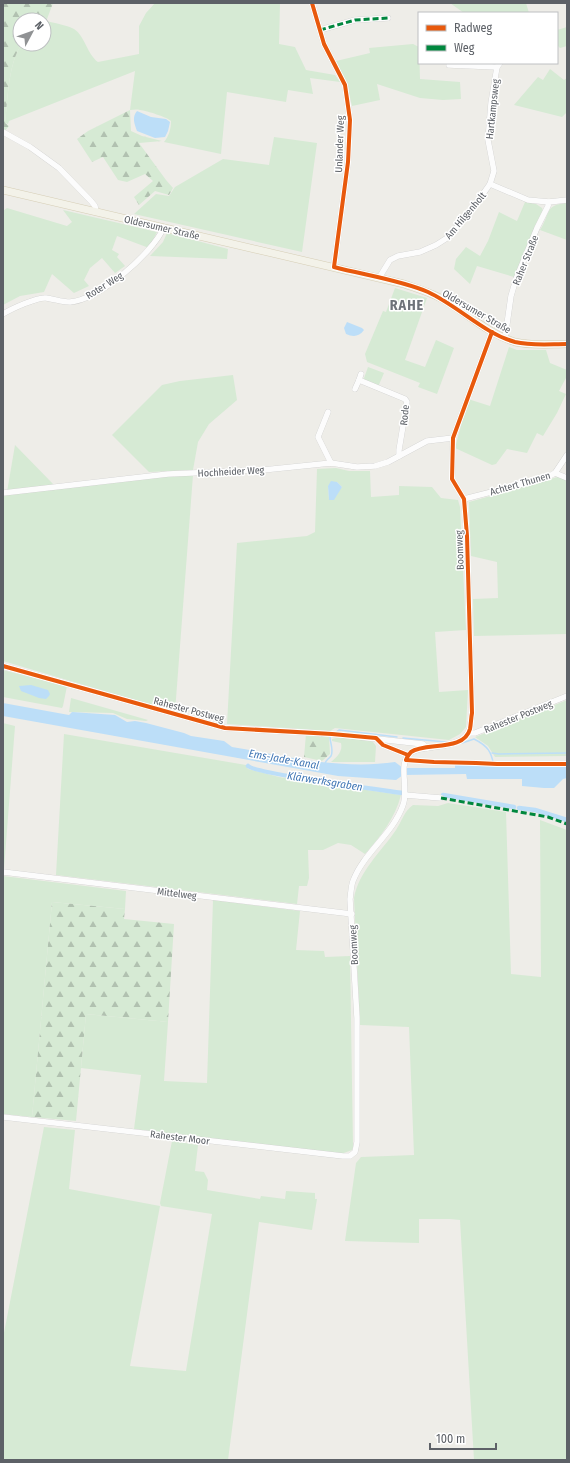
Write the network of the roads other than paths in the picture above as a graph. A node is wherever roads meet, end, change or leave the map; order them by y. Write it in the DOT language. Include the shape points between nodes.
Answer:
graph roads {
  1 [pos="312,3"];
  2 [pos="388,18"];
  3 [pos="320,30"];
  4 [pos="449,65"];
  5 [pos="498,65"];
  6 [pos="3,132"];
  7 [pos="490,184"];
  8 [pos="3,190"];
  9 [pos="567,200"];
  10 [pos="548,202"];
  11 [pos="96,211"];
  12 [pos="164,227"];
  13 [pos="334,267"];
  14 [pos="379,278"];
  15 [pos="3,314"];
  16 [pos="492,332"];
  17 [pos="505,338"];
  18 [pos="567,344"];
  19 [pos="361,374"];
  20 [pos="359,380"];
  21 [pos="355,389"];
  22 [pos="328,412"];
  23 [pos="453,438"];
  24 [pos="567,455"];
  25 [pos="399,456"];
  26 [pos="331,463"];
  27 [pos="555,473"];
  28 [pos="567,478"];
  29 [pos="3,493"];
  30 [pos="464,499"];
  31 [pos="3,666"];
  32 [pos="567,696"];
  33 [pos="468,733"];
  34 [pos="376,738"];
  35 [pos="427,748"];
  36 [pos="408,755"];
  37 [pos="405,795"];
  38 [pos="441,798"];
  39 [pos="3,872"];
  40 [pos="352,914"];
  41 [pos="3,1117"];
  42 [pos="355,1152"];
  1 -- 3 [label="street, Unlander Weg"];
  2 -- 3 [label="street" via="355,20"];
  3 -- 13 [label="street, Unlander Weg" via="324,44 345,85 350,120 348,162"];
  4 -- 5 [label="street, Hartkampsweg"];
  5 -- 7 [label="street, Hartkampsweg" via="488,140 494,170"];
  6 -- 11 [label="street" via="59,168 91,201"];
  7 -- 10 [label="street" via="528,200"];
  7 -- 14 [label="street, Am Hilgenholt" via="468,215 446,238 420,252 390,260"];
  8 -- 11 [label="main road, Oldersumer Straße"];
  9 -- 10 [label="street"];
  10 -- 17 [label="street, Raher Straße" via="511,296"];
  11 -- 12 [label="main road, Oldersumer Straße"];
  12 -- 13 [label="main road, Oldersumer Straße"];
  12 -- 15 [label="street, Roter Weg" via="147,253 123,274 95,293 70,302 41,298"];
  13 -- 14 [label="main road, Oldersumer Straße"];
  14 -- 16 [label="main road, Oldersumer Straße" via="427,292"];
  16 -- 17 [label="main road, Oldersumer Straße"];
  16 -- 23 [label="street, Boomweg"];
  17 -- 18 [label="main road, Oldersumer Straße" via="540,345"];
  19 -- 20 [label="street"];
  20 -- 21 [label="street"];
  20 -- 25 [label="street, Rode" via="407,402"];
  22 -- 26 [label="street" via="318,437"];
  23 -- 25 [label="street, Hochheider Weg" via="427,441"];
  23 -- 30 [label="street, Boomweg" via="452,478"];
  24 -- 27 [label="street, Achtert Thunen"];
  25 -- 26 [label="street, Hochheider Weg" via="375,466 357,467"];
  26 -- 29 [label="street, Hochheider Weg" via="263,470 168,474"];
  27 -- 28 [label="street"];
  27 -- 30 [label="street, Achtert Thunen" via="546,478"];
  30 -- 33 [label="street, Boomweg" via="472,713"];
  31 -- 34 [label="street, Rahester Postweg" via="225,728"];
  32 -- 33 [label="street, Rahester Postweg" via="475,733"];
  33 -- 35 [label="street" via="446,746"];
  34 -- 35 [label="street, Rahester Postweg" via="423,744"];
  34 -- 36 [label="street" via="384,745"];
  35 -- 36 [label="street" via="412,751"];
  36 -- 37 [label="street, Boomweg" via="404,765"];
  37 -- 38 [label="street"];
  37 -- 40 [label="street, Boomweg" via="398,817 367,856 352,882"];
  39 -- 40 [label="street, Mittelweg"];
  40 -- 42 [label="street, Boomweg" via="356,1018"];
  41 -- 42 [label="street, Rahester Moor" via="343,1156 350,1156"];
}
